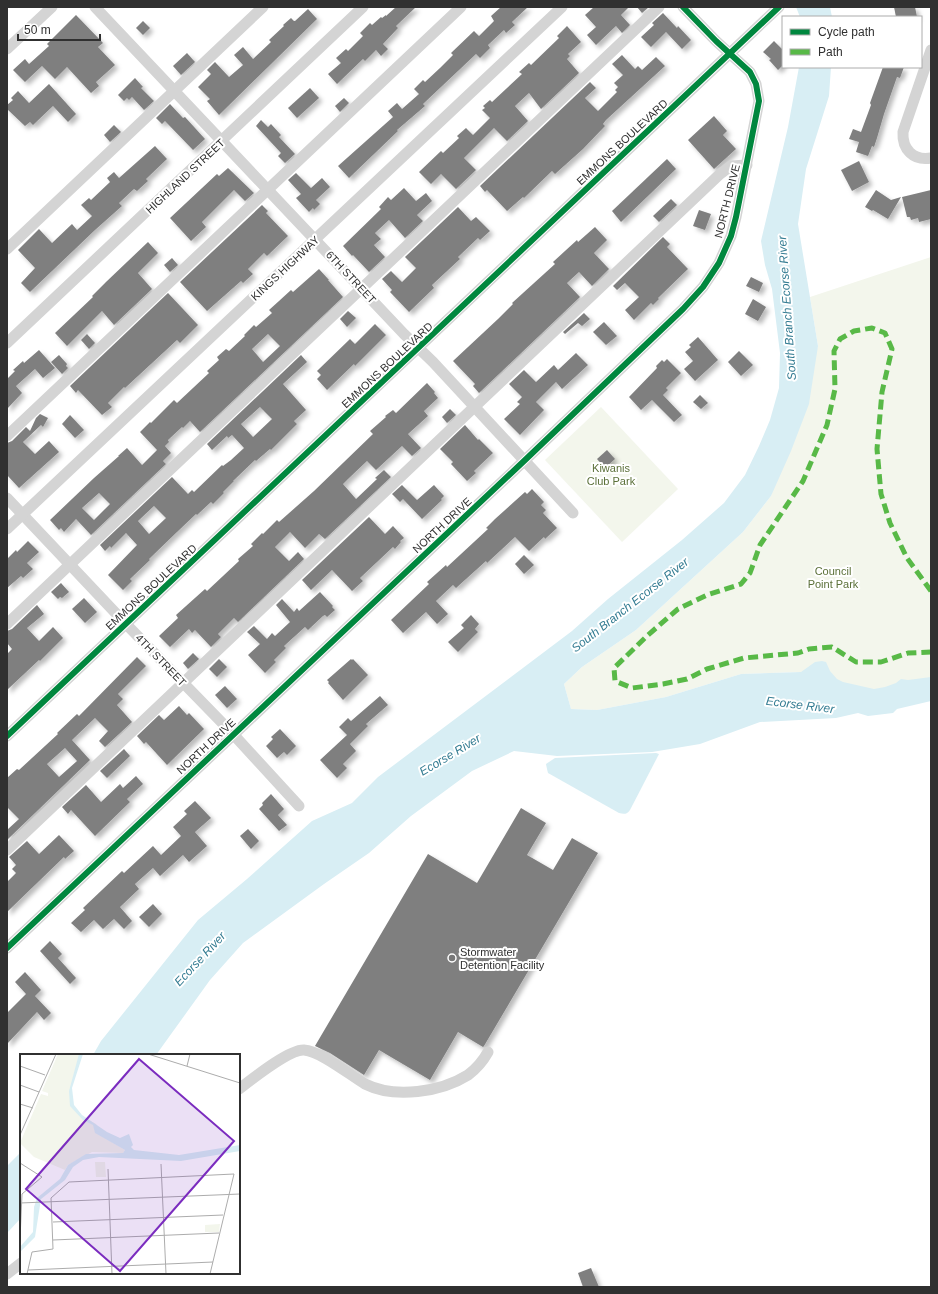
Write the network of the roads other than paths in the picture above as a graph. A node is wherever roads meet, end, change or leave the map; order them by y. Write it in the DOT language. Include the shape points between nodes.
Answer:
graph roads {
  1 [pos="52,7"];
  2 [pos="95,7"];
  3 [pos="263,7"];
  4 [pos="363,7"];
  5 [pos="461,7"];
  6 [pos="562,7"];
  7 [pos="659,7"];
  8 [pos="683,7"];
  9 [pos="779,7"];
  10 [pos="7,49"];
  11 [pos="931,50"];
  12 [pos="730,54"];
  13 [pos="174,91"];
  14 [pos="222,141"];
  15 [pos="931,158"];
  16 [pos="747,165"];
  17 [pos="268,190"];
  18 [pos="315,240"];
  19 [pos="7,249"];
  20 [pos="362,288"];
  21 [pos="7,343"];
  22 [pos="419,348"];
  23 [pos="474,407"];
  24 [pos="7,436"];
  25 [pos="524,461"];
  26 [pos="7,498"];
  27 [pos="573,513"];
  28 [pos="23,514"];
  29 [pos="7,529"];
  30 [pos="70,564"];
  31 [pos="7,624"];
  32 [pos="126,624"];
  33 [pos="183,683"];
  34 [pos="233,734"];
  35 [pos="7,736"];
  36 [pos="299,806"];
  37 [pos="7,850"];
  38 [pos="7,948"];
  39 [pos="488,1052"];
  40 [pos="240,1088"];
  41 [pos="20,1264"];
  42 [pos="7,1274"];
  1 -- 10 [label="street"];
  2 -- 13 [label="street, 6TH STREET"];
  3 -- 13 [label="street"];
  4 -- 14 [label="street, HIGHLAND STREET"];
  5 -- 17 [label="street"];
  6 -- 18 [label="street, KINGS HIGHWAY"];
  7 -- 20 [label="street"];
  8 -- 12 [label="street, NORTH DRIVE"];
  9 -- 12 [label="street, EMMONS BOULEVARD"];
  11 -- 15 [label="street" via="902,138 910,153 918,158"];
  12 -- 16 [label="street, NORTH DRIVE" via="750,72 758,94 758,109"];
  12 -- 22 [label="street, EMMONS BOULEVARD"];
  13 -- 14 [label="street, 6TH STREET"];
  13 -- 19 [label="street"];
  14 -- 17 [label="street, 6TH STREET"];
  14 -- 21 [label="street, HIGHLAND STREET"];
  16 -- 23 [label="street" via="731,166 720,174"];
  16 -- 25 [label="street, NORTH DRIVE" via="731,236 719,263 703,287"];
  17 -- 18 [label="street, 6TH STREET"];
  17 -- 24 [label="street"];
  18 -- 20 [label="street, 6TH STREET"];
  18 -- 28 [label="street, KINGS HIGHWAY"];
  20 -- 22 [label="street, 6TH STREET"];
  20 -- 30 [label="street"];
  22 -- 23 [label="street, 6TH STREET"];
  22 -- 32 [label="street, EMMONS BOULEVARD"];
  23 -- 25 [label="street, 6TH STREET"];
  23 -- 33 [label="street"];
  25 -- 27 [label="street, 6TH STREET"];
  25 -- 34 [label="street, NORTH DRIVE"];
  26 -- 28 [label="street, 4TH STREET"];
  28 -- 29 [label="street, KINGS HIGHWAY"];
  28 -- 30 [label="street, 4TH STREET"];
  30 -- 31 [label="street"];
  30 -- 32 [label="street, 4TH STREET"];
  32 -- 33 [label="street, 4TH STREET"];
  32 -- 35 [label="street, EMMONS BOULEVARD"];
  33 -- 34 [label="street, 4TH STREET"];
  33 -- 37 [label="street"];
  34 -- 36 [label="street, 4TH STREET"];
  34 -- 38 [label="street, NORTH DRIVE"];
  39 -- 40 [label="street" via="473,1070 455,1082 422,1091 384,1090 366,1084 313,1052 303,1050 287,1056"];
  41 -- 42 [label="street"];
}
